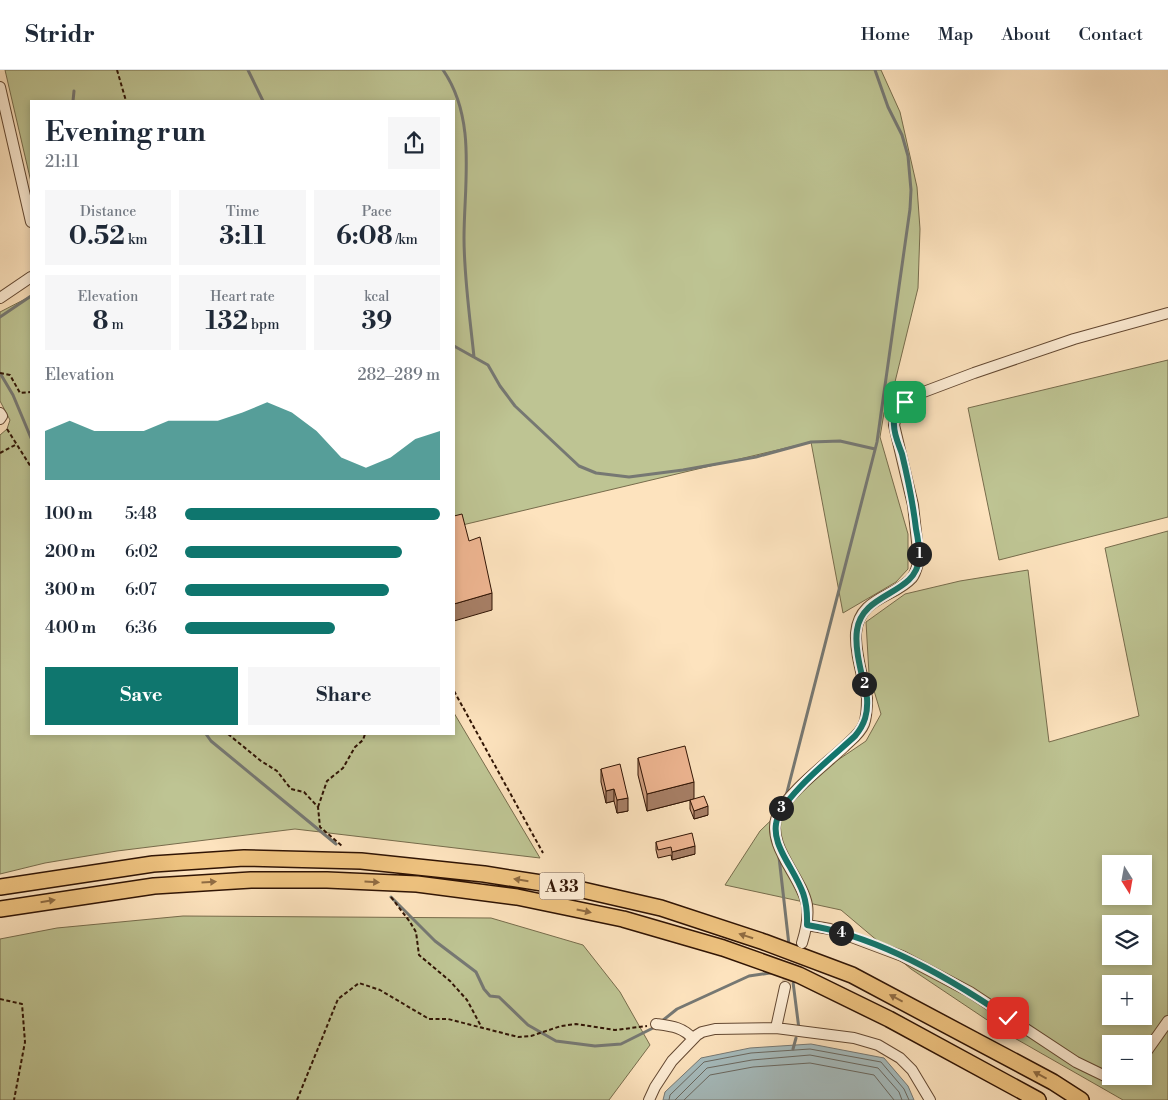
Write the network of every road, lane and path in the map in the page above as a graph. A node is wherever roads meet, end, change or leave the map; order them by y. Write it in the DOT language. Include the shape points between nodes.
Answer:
graph roads {
  1 [pos="117,70"];
  2 [pos="0,86"];
  3 [pos="126,100"];
  4 [pos="30,218"];
  5 [pos="30,279"];
  6 [pos="0,298"];
  7 [pos="1168,313"];
  8 [pos="0,373"];
  9 [pos="30,392"];
  10 [pos="8,429"];
  11 [pos="17,444"];
  12 [pos="0,453"];
  13 [pos="30,465"];
  14 [pos="455,693"];
  15 [pos="229,735"];
  16 [pos="365,735"];
  17 [pos="318,807"];
  18 [pos="342,846"];
  19 [pos="543,853"];
  20 [pos="0,887"];
  21 [pos="391,897"];
  22 [pos="0,909"];
  23 [pos="807,925"];
  24 [pos="802,943"];
  25 [pos="785,987"];
  26 [pos="0,999"];
  27 [pos="1168,1021"];
  28 [pos="656,1024"];
  29 [pos="482,1028"];
  30 [pos="776,1028"];
  31 [pos="693,1039"];
  32 [pos="1152,1044"];
  33 [pos="1102,1075"];
  34 [pos="14,1100"];
  35 [pos="297,1100"];
  36 [pos="649,1100"];
  37 [pos="930,1100"];
  38 [pos="1038,1100"];
  39 [pos="1081,1100"];
  1 -- 3 [label="path"];
  2 -- 4 [label="street"];
  5 -- 6 [label="street"];
  7 -- 23 [label="street" via="1074,339 974,373 913,396 898,409 894,425 913,505 919,550 917,569 912,578 870,605 861,616 856,635 868,707 864,724 790,798 781,809 776,825 777,840 805,896"];
  8 -- 9 [label="path" via="10,375 20,393"];
  10 -- 11 [label="path"];
  11 -- 12 [label="path"];
  11 -- 13 [label="path"];
  14 -- 19 [label="path"];
  15 -- 17 [label="path" via="277,771 291,789 304,792"];
  16 -- 17 [label="path" via="343,768 327,781"];
  17 -- 18 [label="path" via="320,827"];
  39 -- 20 [label="highway, A 33, one-way" via="852,975 661,908 574,888 484,874 360,861 244,858 152,864"];
  21 -- 29 [label="path" via="416,932 419,955 450,981 470,1005"];
  22 -- 38 [label="highway, A 33, one-way" via="154,886 251,880 417,884 517,897 622,919 723,948 799,975 889,1019"];
  23 -- 24 [label="street"];
  23 -- 33 [label="street" via="830,928 902,956 970,992 1076,1062"];
  25 -- 30 [label="street"];
  26 -- 34 [label="path" via="22,1004 25,1042"];
  27 -- 32 [label="street"];
  28 -- 29 [label="path" via="625,1030 576,1024 524,1037"];
  28 -- 31 [label="street" via="680,1028"];
  29 -- 35 [label="path" via="448,1019 429,1019 380,990 359,983 338,999"];
  30 -- 31 [label="street" via="715,1029 702,1032"];
  30 -- 37 [label="street" via="854,1038 878,1045 900,1058 912,1070"];
  31 -- 36 [label="street" via="672,1061"];
}
